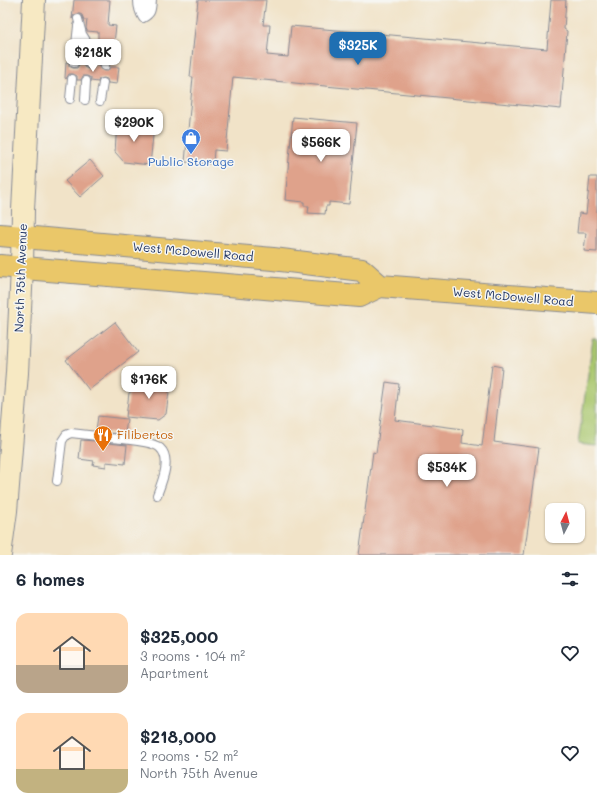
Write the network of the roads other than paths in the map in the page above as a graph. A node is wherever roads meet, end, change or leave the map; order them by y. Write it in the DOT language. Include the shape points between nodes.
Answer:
graph roads {
  1 [pos="34,0"];
  2 [pos="138,0"];
  3 [pos="145,0"];
  4 [pos="152,0"];
  5 [pos="142,18"];
  6 [pos="87,42"];
  7 [pos="74,63"];
  8 [pos="89,64"];
  9 [pos="105,66"];
  10 [pos="72,79"];
  11 [pos="86,81"];
  12 [pos="103,82"];
  13 [pos="70,100"];
  14 [pos="85,100"];
  15 [pos="100,101"];
  16 [pos="0,235"];
  17 [pos="23,236"];
  18 [pos="0,266"];
  19 [pos="22,268"];
  20 [pos="380,286"];
  21 [pos="597,303"];
  22 [pos="97,436"];
  23 [pos="109,438"];
  24 [pos="57,481"];
  25 [pos="157,495"];
  26 [pos="0,555"];
  1 -- 17 [label="main road, North 75th Avenue"];
  2 -- 5 [label="lane"];
  3 -- 5 [label="lane"];
  4 -- 5 [label="lane" via="148,15"];
  6 -- 7 [label="lane" via="78,19"];
  6 -- 8 [label="lane" via="90,49"];
  6 -- 9 [label="lane" via="104,48"];
  10 -- 13 [label="lane"];
  11 -- 14 [label="lane"];
  12 -- 15 [label="lane"];
  16 -- 17 [label="main road, West McDowell Road"];
  17 -- 19 [label="main road, North 75th Avenue"];
  17 -- 20 [label="main road, West McDowell Road" via="273,259 362,270"];
  18 -- 19 [label="main road, West McDowell Road"];
  19 -- 20 [label="main road, West McDowell Road" via="359,296"];
  19 -- 26 [label="main road, North 75th Avenue" via="17,373"];
  20 -- 21 [label="main road, West McDowell Road"];
  22 -- 24 [label="lane" via="72,433 66,435 62,441"];
  23 -- 25 [label="lane" via="153,443 161,448 166,461 162,484"];
}
